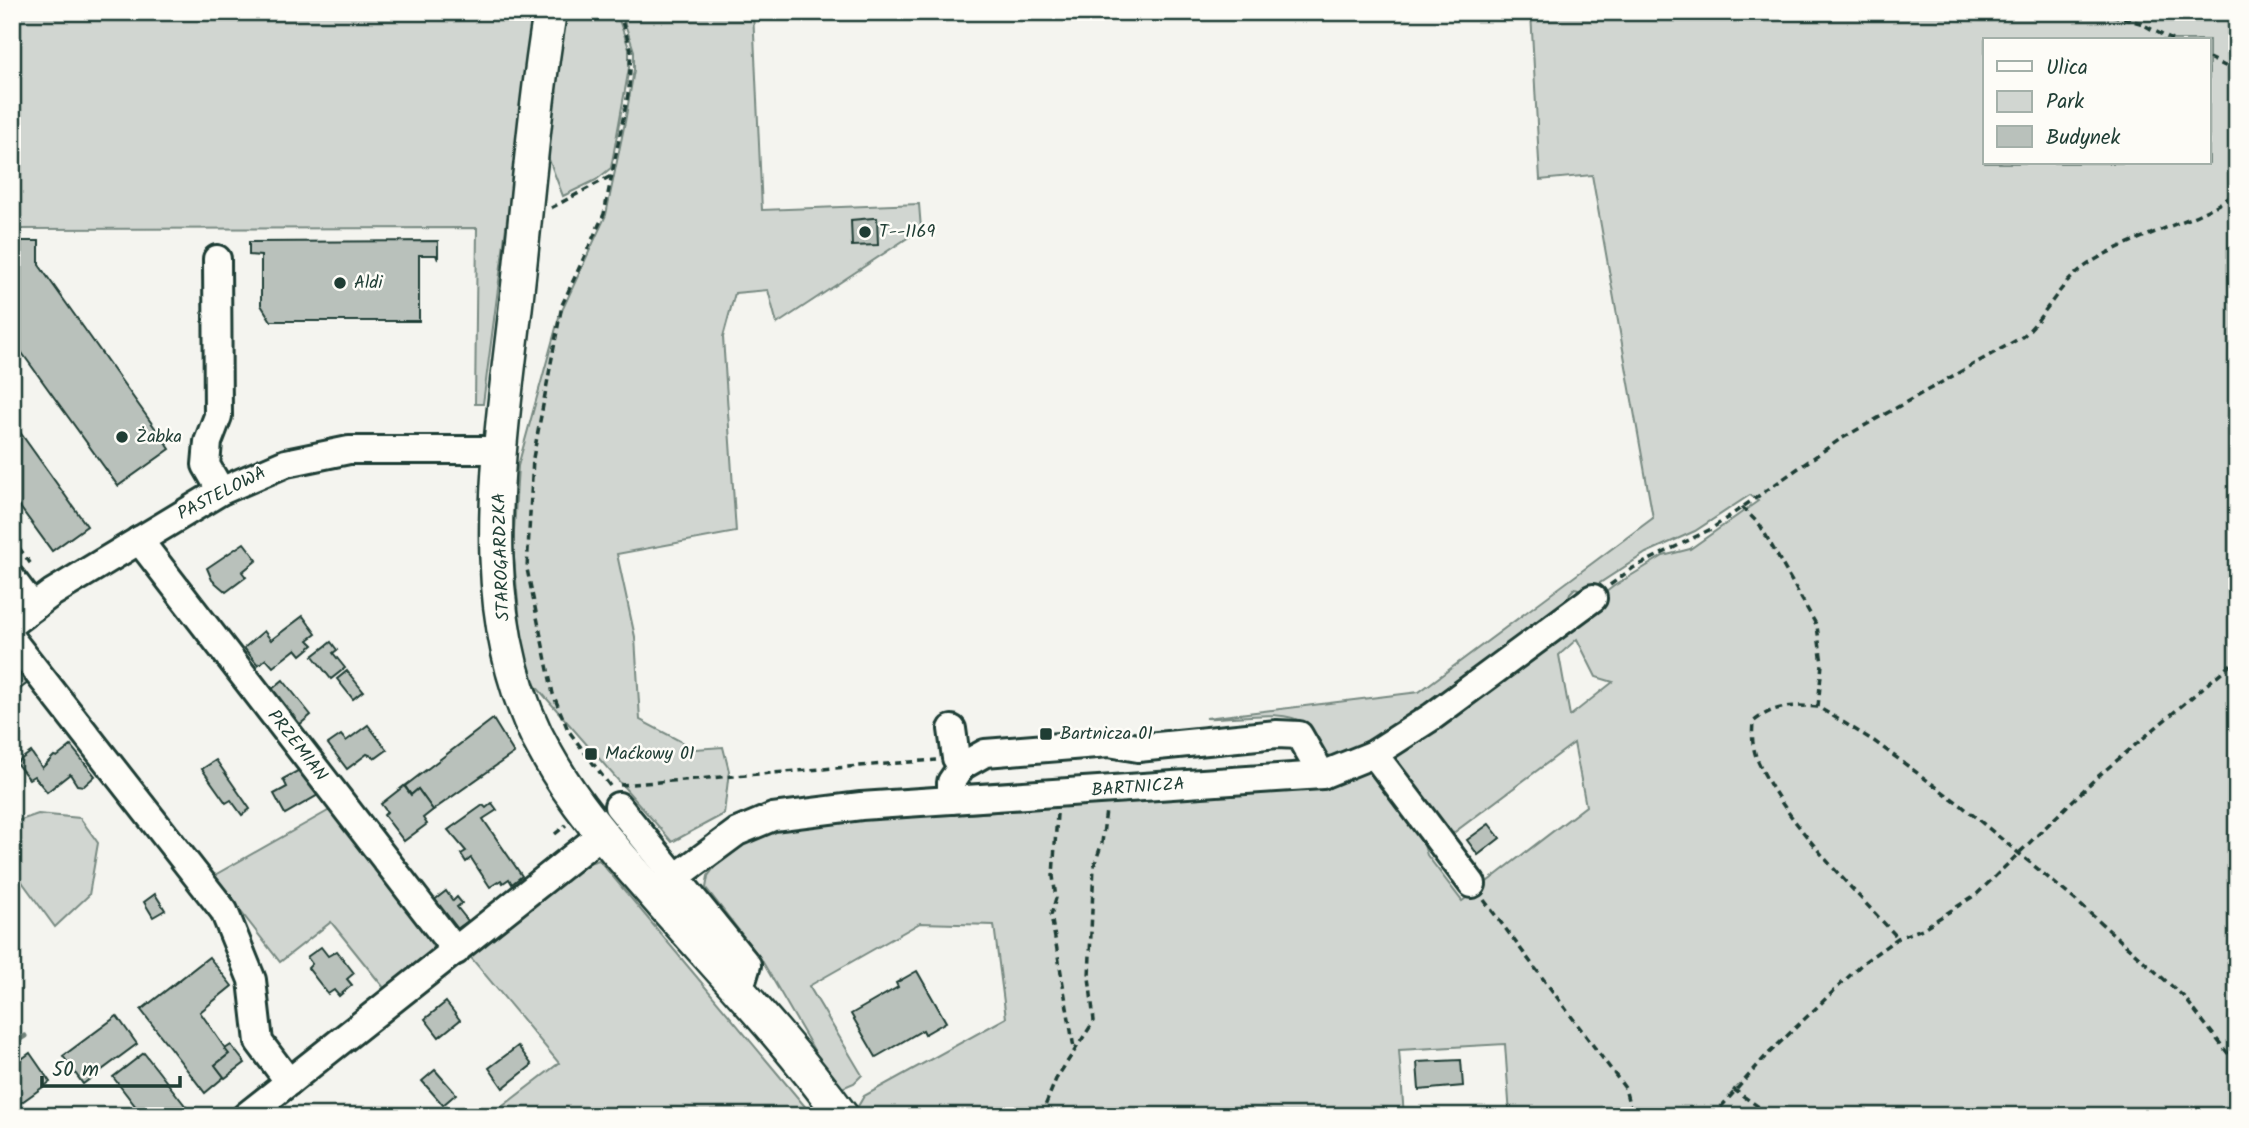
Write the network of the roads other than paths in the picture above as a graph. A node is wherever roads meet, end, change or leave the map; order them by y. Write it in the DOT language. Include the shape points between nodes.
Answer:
graph roads {
  1 [pos="550,12"];
  2 [pos="217,259"];
  3 [pos="501,450"];
  4 [pos="221,491"];
  5 [pos="139,540"];
  6 [pos="12,579"];
  7 [pos="1593,598"];
  8 [pos="22,615"];
  9 [pos="12,640"];
  10 [pos="952,729"];
  11 [pos="1138,748"];
  12 [pos="1374,754"];
  13 [pos="959,762"];
  14 [pos="1322,775"];
  15 [pos="1142,788"];
  16 [pos="951,800"];
  17 [pos="618,806"];
  18 [pos="602,834"];
  19 [pos="1472,884"];
  20 [pos="664,885"];
  21 [pos="456,951"];
  22 [pos="289,1082"];
  23 [pos="246,1116"];
  24 [pos="842,1116"];
  1 -- 3 [label="main road, STAROGARDZKA"];
  2 -- 4 [label="street" via="218,416 208,442 206,466"];
  3 -- 4 [label="street, PASTELOWA" via="349,450 286,463"];
  3 -- 18 [label="main road, STAROGARDZKA" via="497,542 508,658 525,714 547,756"];
  4 -- 5 [label="street, PASTELOWA"];
  5 -- 8 [label="street, PASTELOWA"];
  5 -- 21 [label="street, PRZEMIAN"];
  6 -- 8 [label="street"];
  7 -- 12 [label="street, BARTNICZA"];
  9 -- 22 [label="street" via="224,911 252,980 259,1042"];
  10 -- 13 [label="street"];
  11 -- 13 [label="street" via="1109,743 985,752"];
  11 -- 14 [label="street" via="1299,735"];
  11 -- 15 [label="street"];
  12 -- 14 [label="street, BARTNICZA"];
  12 -- 19 [label="street"];
  13 -- 16 [label="street" via="951,782"];
  14 -- 15 [label="street, BARTNICZA"];
  15 -- 16 [label="street, BARTNICZA"];
  16 -- 20 [label="street, BARTNICZA" via="773,817 737,832"];
  17 -- 20 [label="street"];
  18 -- 20 [label="main road, STAROGARDZKA"];
  18 -- 21 [label="street"];
  20 -- 24 [label="main road, STAROGARDZKA" via="739,991"];
  21 -- 22 [label="street"];
  22 -- 23 [label="street"];
}
